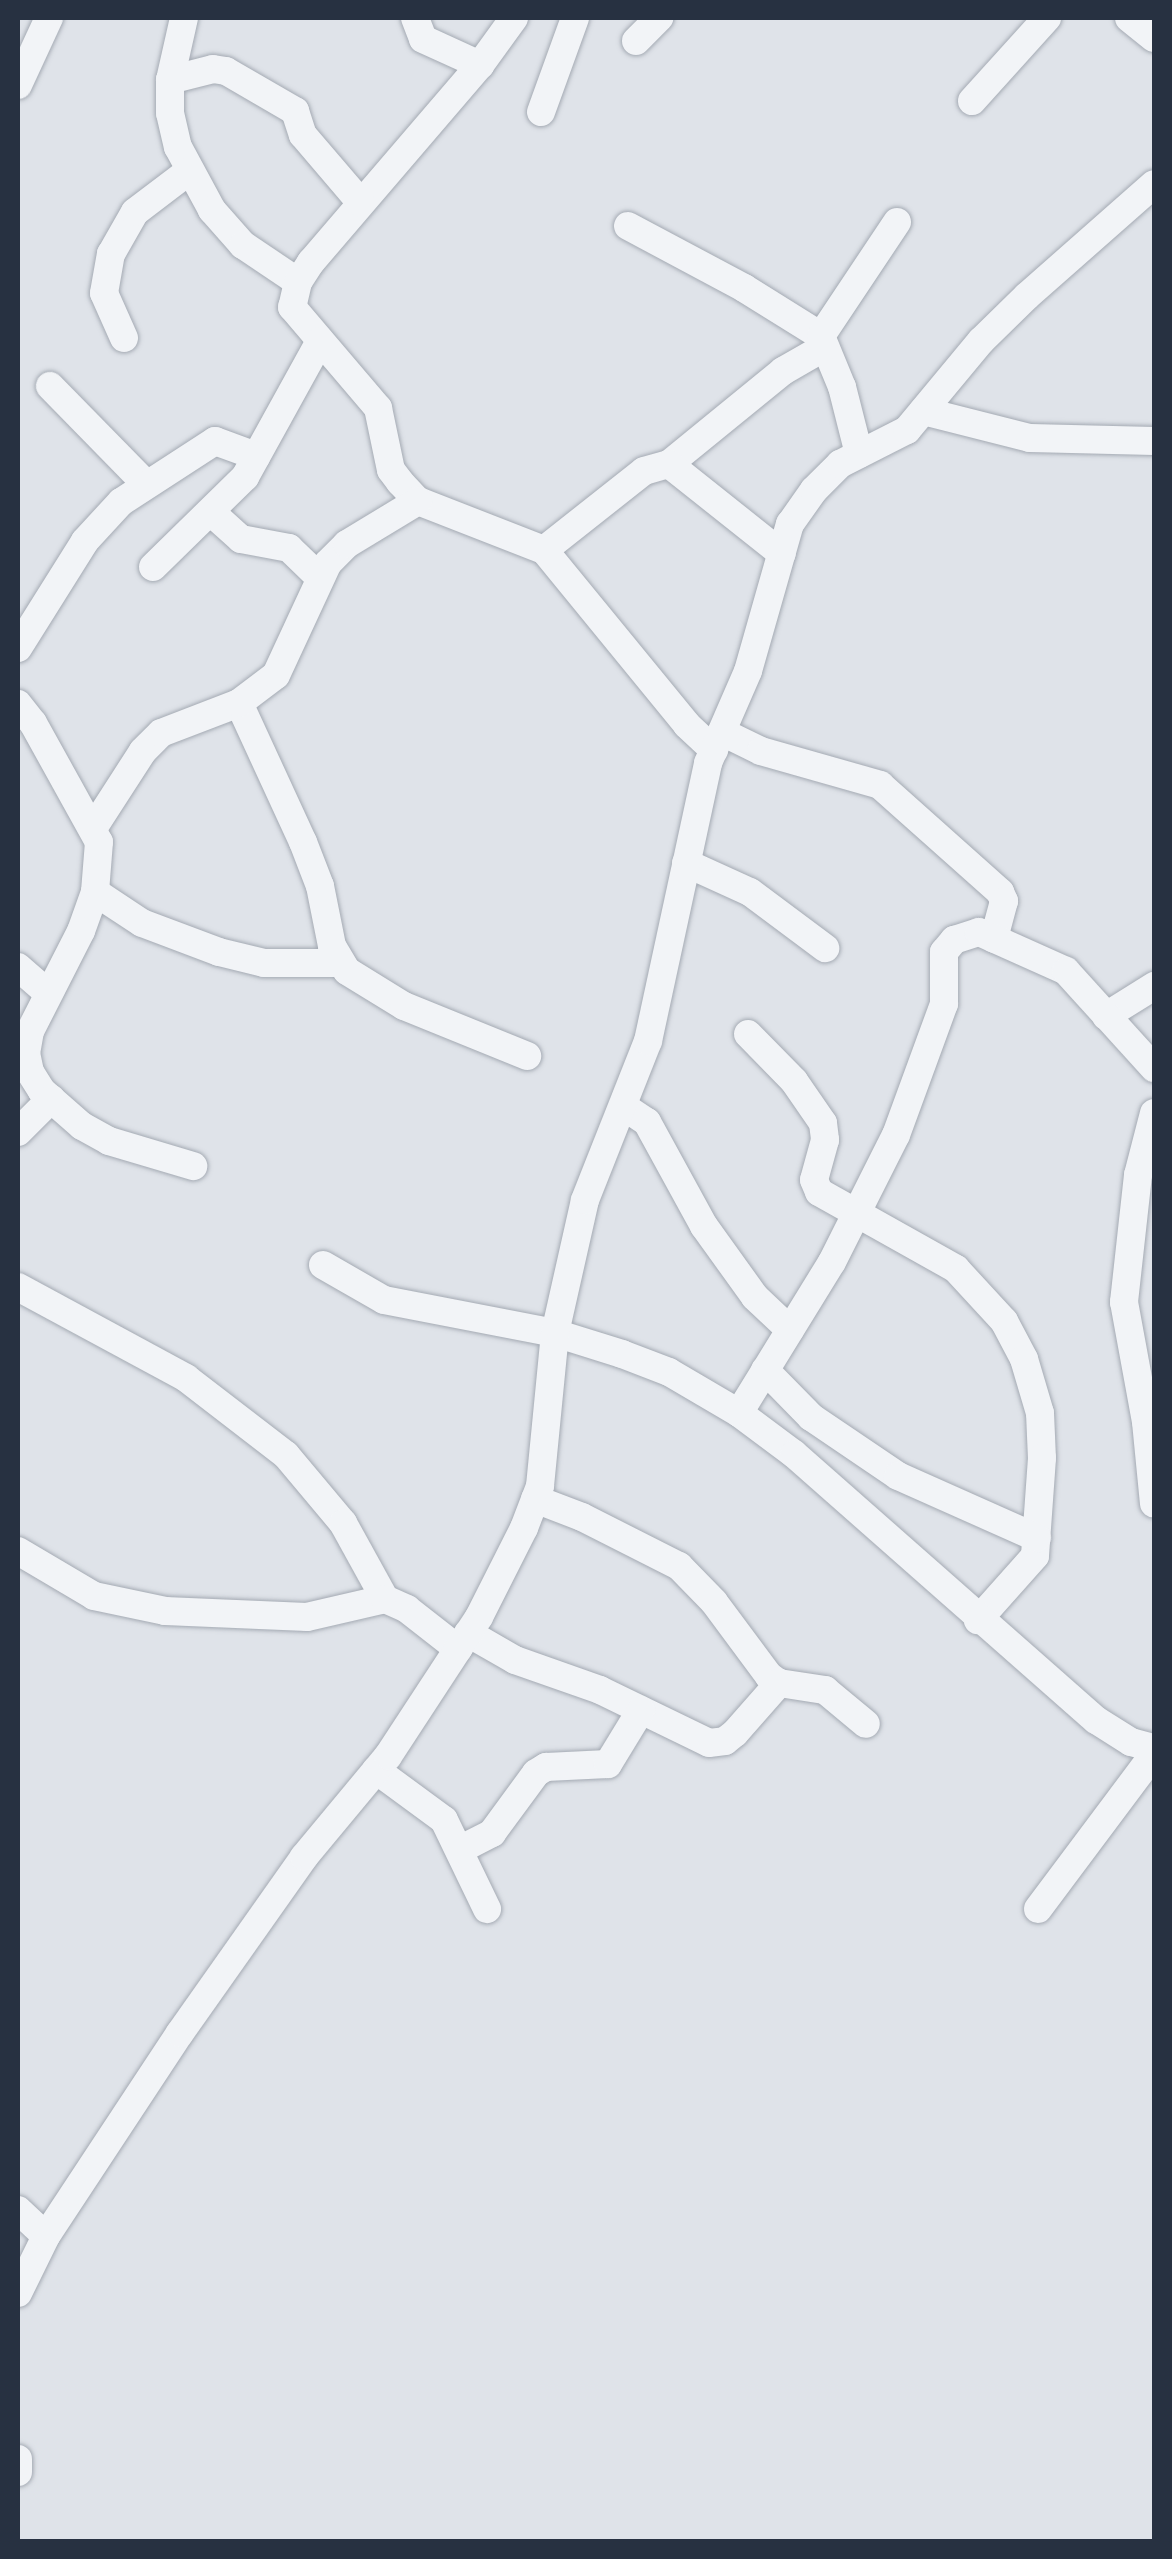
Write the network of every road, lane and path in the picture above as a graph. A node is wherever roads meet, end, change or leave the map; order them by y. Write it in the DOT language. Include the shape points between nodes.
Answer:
graph roads {
  1 [pos="49,18"];
  2 [pos="184,18"];
  3 [pos="415,18"];
  4 [pos="514,18"];
  5 [pos="574,18"];
  6 [pos="659,18"];
  7 [pos="1048,18"];
  8 [pos="1129,18"];
  9 [pos="1154,38"];
  10 [pos="636,41"];
  11 [pos="480,64"];
  12 [pos="170,80"];
  13 [pos="18,85"];
  14 [pos="972,101"];
  15 [pos="541,112"];
  16 [pos="189,171"];
  17 [pos="1154,184"];
  18 [pos="361,203"];
  19 [pos="897,222"];
  20 [pos="628,226"];
  21 [pos="298,282"];
  22 [pos="124,338"];
  23 [pos="320,342"];
  24 [pos="822,342"];
  25 [pos="50,386"];
  26 [pos="923,411"];
  27 [pos="1154,441"];
  28 [pos="859,454"];
  29 [pos="256,456"];
  30 [pos="669,464"];
  31 [pos="146,484"];
  32 [pos="418,500"];
  33 [pos="212,513"];
  34 [pos="544,550"];
  35 [pos="782,554"];
  36 [pos="153,567"];
  37 [pos="320,577"];
  38 [pos="18,648"];
  39 [pos="239,703"];
  40 [pos="18,704"];
  41 [pos="718,741"];
  42 [pos="94,827"];
  43 [pos="686,863"];
  44 [pos="95,892"];
  45 [pos="994,939"];
  46 [pos="825,948"];
  47 [pos="340,963"];
  48 [pos="18,968"];
  49 [pos="1154,986"];
  50 [pos="48,993"];
  51 [pos="1106,1016"];
  52 [pos="748,1034"];
  53 [pos="527,1056"];
  54 [pos="1154,1068"];
  55 [pos="34,1091"];
  56 [pos="622,1106"];
  57 [pos="1154,1113"];
  58 [pos="18,1132"];
  59 [pos="193,1166"];
  60 [pos="858,1213"];
  61 [pos="323,1265"];
  62 [pos="18,1286"];
  63 [pos="790,1330"];
  64 [pos="554,1333"];
  65 [pos="765,1370"];
  66 [pos="739,1414"];
  67 [pos="535,1499"];
  68 [pos="1154,1504"];
  69 [pos="1036,1538"];
  70 [pos="18,1553"];
  71 [pos="385,1599"];
  72 [pos="978,1620"];
  73 [pos="463,1641"];
  74 [pos="780,1682"];
  75 [pos="641,1710"];
  76 [pos="866,1724"];
  77 [pos="1154,1751"];
  78 [pos="376,1770"];
  79 [pos="462,1848"];
  80 [pos="486,1909"];
  81 [pos="1038,1909"];
  82 [pos="18,2210"];
  83 [pos="46,2236"];
  84 [pos="18,2293"];
  85 [pos="18,2459"];
  86 [pos="18,2472"];
  1 -- 13 [label="street"];
  2 -- 12 [label="street"];
  3 -- 11 [label="street" via="424,39"];
  4 -- 11 [label="street"];
  5 -- 15 [label="street"];
  6 -- 10 [label="street"];
  7 -- 14 [label="street"];
  8 -- 9 [label="street"];
  11 -- 18 [label="street"];
  12 -- 16 [label="street" via="170,112"];
  12 -- 18 [label="street" via="226,70 295,111 303,135"];
  16 -- 21 [label="street" via="242,245"];
  16 -- 22 [label="street" via="135,212 111,254 104,294"];
  17 -- 26 [label="street" via="1015,307"];
  18 -- 21 [label="street"];
  19 -- 24 [label="street"];
  20 -- 24 [label="street" via="744,288"];
  21 -- 23 [label="street" via="292,308"];
  23 -- 29 [label="street"];
  23 -- 32 [label="street" via="378,408 392,470"];
  24 -- 28 [label="street"];
  24 -- 30 [label="street"];
  25 -- 31 [label="street"];
  26 -- 27 [label="street" via="1030,438"];
  26 -- 28 [label="street" via="895,439"];
  28 -- 35 [label="street" via="814,490 790,524"];
  29 -- 31 [label="street" via="215,442"];
  29 -- 33 [label="street"];
  30 -- 34 [label="street" via="644,470"];
  30 -- 35 [label="street"];
  31 -- 38 [label="street" via="101,520"];
  32 -- 34 [label="street"];
  32 -- 37 [label="street" via="346,544"];
  33 -- 36 [label="street"];
  33 -- 37 [label="street" via="241,539 289,548"];
  34 -- 41 [label="street" via="687,725"];
  35 -- 41 [label="street" via="748,672"];
  37 -- 39 [label="street" via="276,675"];
  39 -- 42 [label="street" via="161,733"];
  39 -- 47 [label="street" via="303,842"];
  40 -- 42 [label="street"];
  41 -- 43 [label="street"];
  41 -- 45 [label="street" via="880,785 1000,892 1004,902"];
  42 -- 44 [label="street"];
  43 -- 46 [label="street" via="750,892"];
  43 -- 56 [label="street" via="648,1042"];
  44 -- 47 [label="street" via="142,923 219,952 264,962"];
  44 -- 50 [label="street"];
  45 -- 51 [label="street" via="1066,971"];
  45 -- 60 [label="street" via="964,934 944,952 944,1004 896,1135"];
  47 -- 53 [label="street" via="404,1006"];
  48 -- 50 [label="street"];
  49 -- 51 [label="street"];
  50 -- 55 [label="street" via="26,1052"];
  51 -- 54 [label="street"];
  52 -- 60 [label="street" via="822,1122 818,1192"];
  55 -- 58 [label="street"];
  55 -- 59 [label="street" via="109,1141"];
  56 -- 63 [label="street" via="647,1122 704,1226 755,1298"];
  56 -- 64 [label="street" via="586,1200"];
  57 -- 68 [label="street" via="1138,1174 1124,1302"];
  60 -- 63 [label="street"];
  60 -- 69 [label="street" via="956,1269 1004,1321 1040,1412"];
  61 -- 64 [label="street" via="407,1307"];
  62 -- 71 [label="street" via="186,1378 286,1455 343,1524"];
  63 -- 65 [label="street"];
  64 -- 66 [label="street" via="668,1372"];
  64 -- 67 [label="street" via="547,1446"];
  65 -- 66 [label="street"];
  65 -- 69 [label="street" via="811,1417 898,1476"];
  66 -- 72 [label="street" via="794,1454"];
  67 -- 73 [label="street"];
  67 -- 74 [label="street" via="679,1566 768,1676"];
  69 -- 72 [label="street" via="1030,1565"];
  70 -- 71 [label="street" via="94,1596 165,1612 307,1618"];
  71 -- 73 [label="street"];
  72 -- 77 [label="street" via="1086,1712"];
  73 -- 75 [label="street"];
  73 -- 78 [label="street"];
  74 -- 75 [label="street" via="735,1733 716,1744"];
  74 -- 76 [label="street" via="825,1690"];
  75 -- 79 [label="street" via="608,1764 546,1767 492,1833"];
  77 -- 81 [label="street"];
  78 -- 79 [label="street" via="444,1820"];
  78 -- 83 [label="street" via="292,1873"];
  79 -- 80 [label="street"];
  82 -- 83 [label="street"];
  83 -- 84 [label="street"];
  85 -- 86 [label="street"];
}
